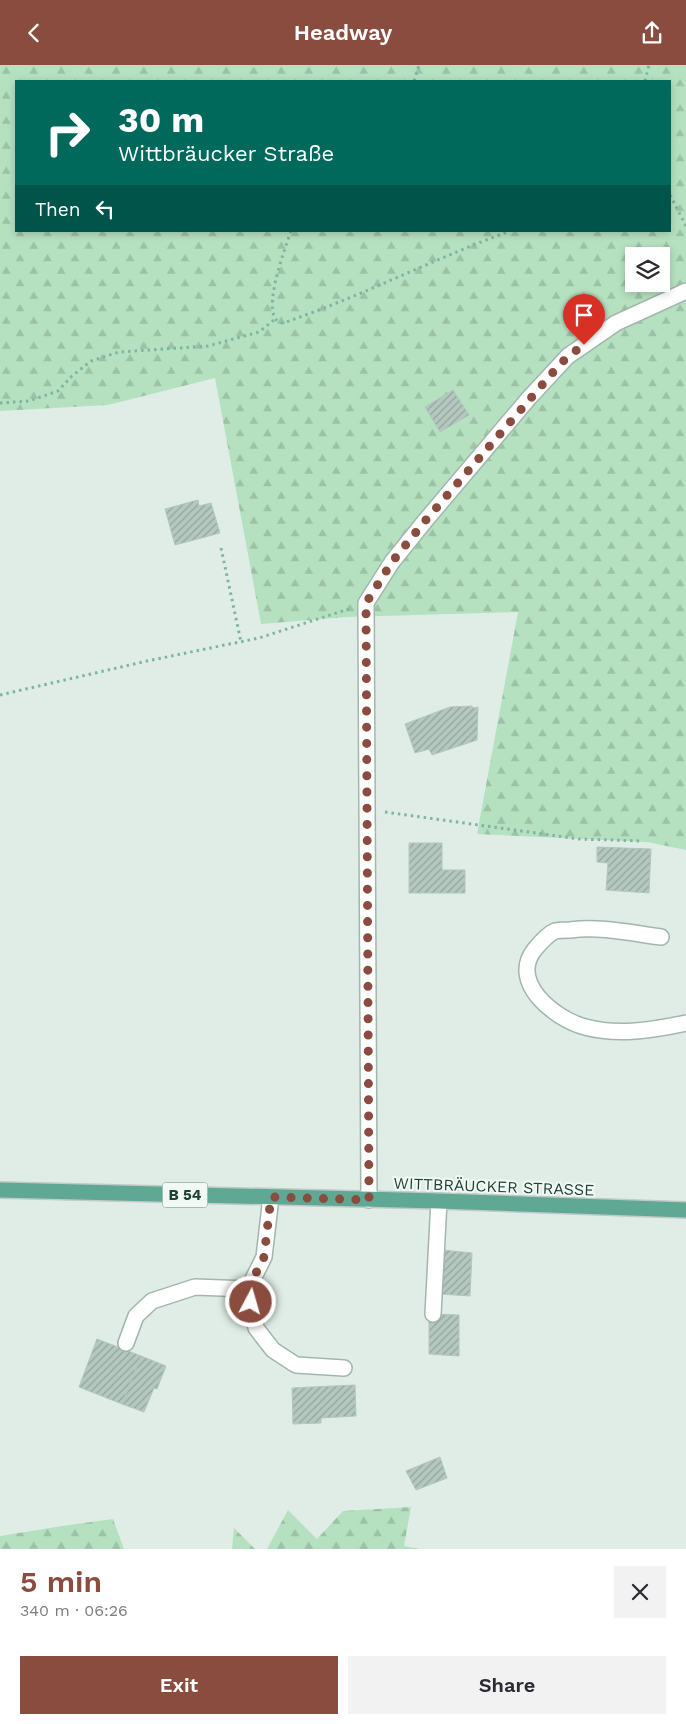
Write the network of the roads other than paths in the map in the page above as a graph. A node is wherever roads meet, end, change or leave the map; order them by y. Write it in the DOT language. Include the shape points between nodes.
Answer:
graph roads {
  1 [pos="686,291"];
  2 [pos="661,937"];
  3 [pos="686,1023"];
  4 [pos="0,1190"];
  5 [pos="271,1197"];
  6 [pos="369,1200"];
  7 [pos="439,1201"];
  8 [pos="686,1210"];
  9 [pos="248,1289"];
  10 [pos="433,1314"];
  11 [pos="126,1343"];
  12 [pos="344,1368"];
  1 -- 6 [label="street" via="616,323 568,356 425,521 392,562 366,603"];
  2 -- 3 [label="street" via="588,927 555,931 530,955 526,970 532,989 550,1010 566,1021 584,1027 608,1032 639,1031"];
  4 -- 5 [label="main road, WITTBRÄUCKER STRASSE / B 54"];
  5 -- 6 [label="main road, WITTBRÄUCKER STRASSE / B 54"];
  5 -- 9 [label="street" via="264,1257"];
  6 -- 7 [label="main road, WITTBRÄUCKER STRASSE / B 54"];
  7 -- 8 [label="main road, WITTBRÄUCKER STRASSE / B 54"];
  7 -- 10 [label="street"];
  9 -- 11 [label="street" via="195,1287 152,1301 136,1316"];
  9 -- 12 [label="street" via="256,1328 273,1350 296,1365"];
}
